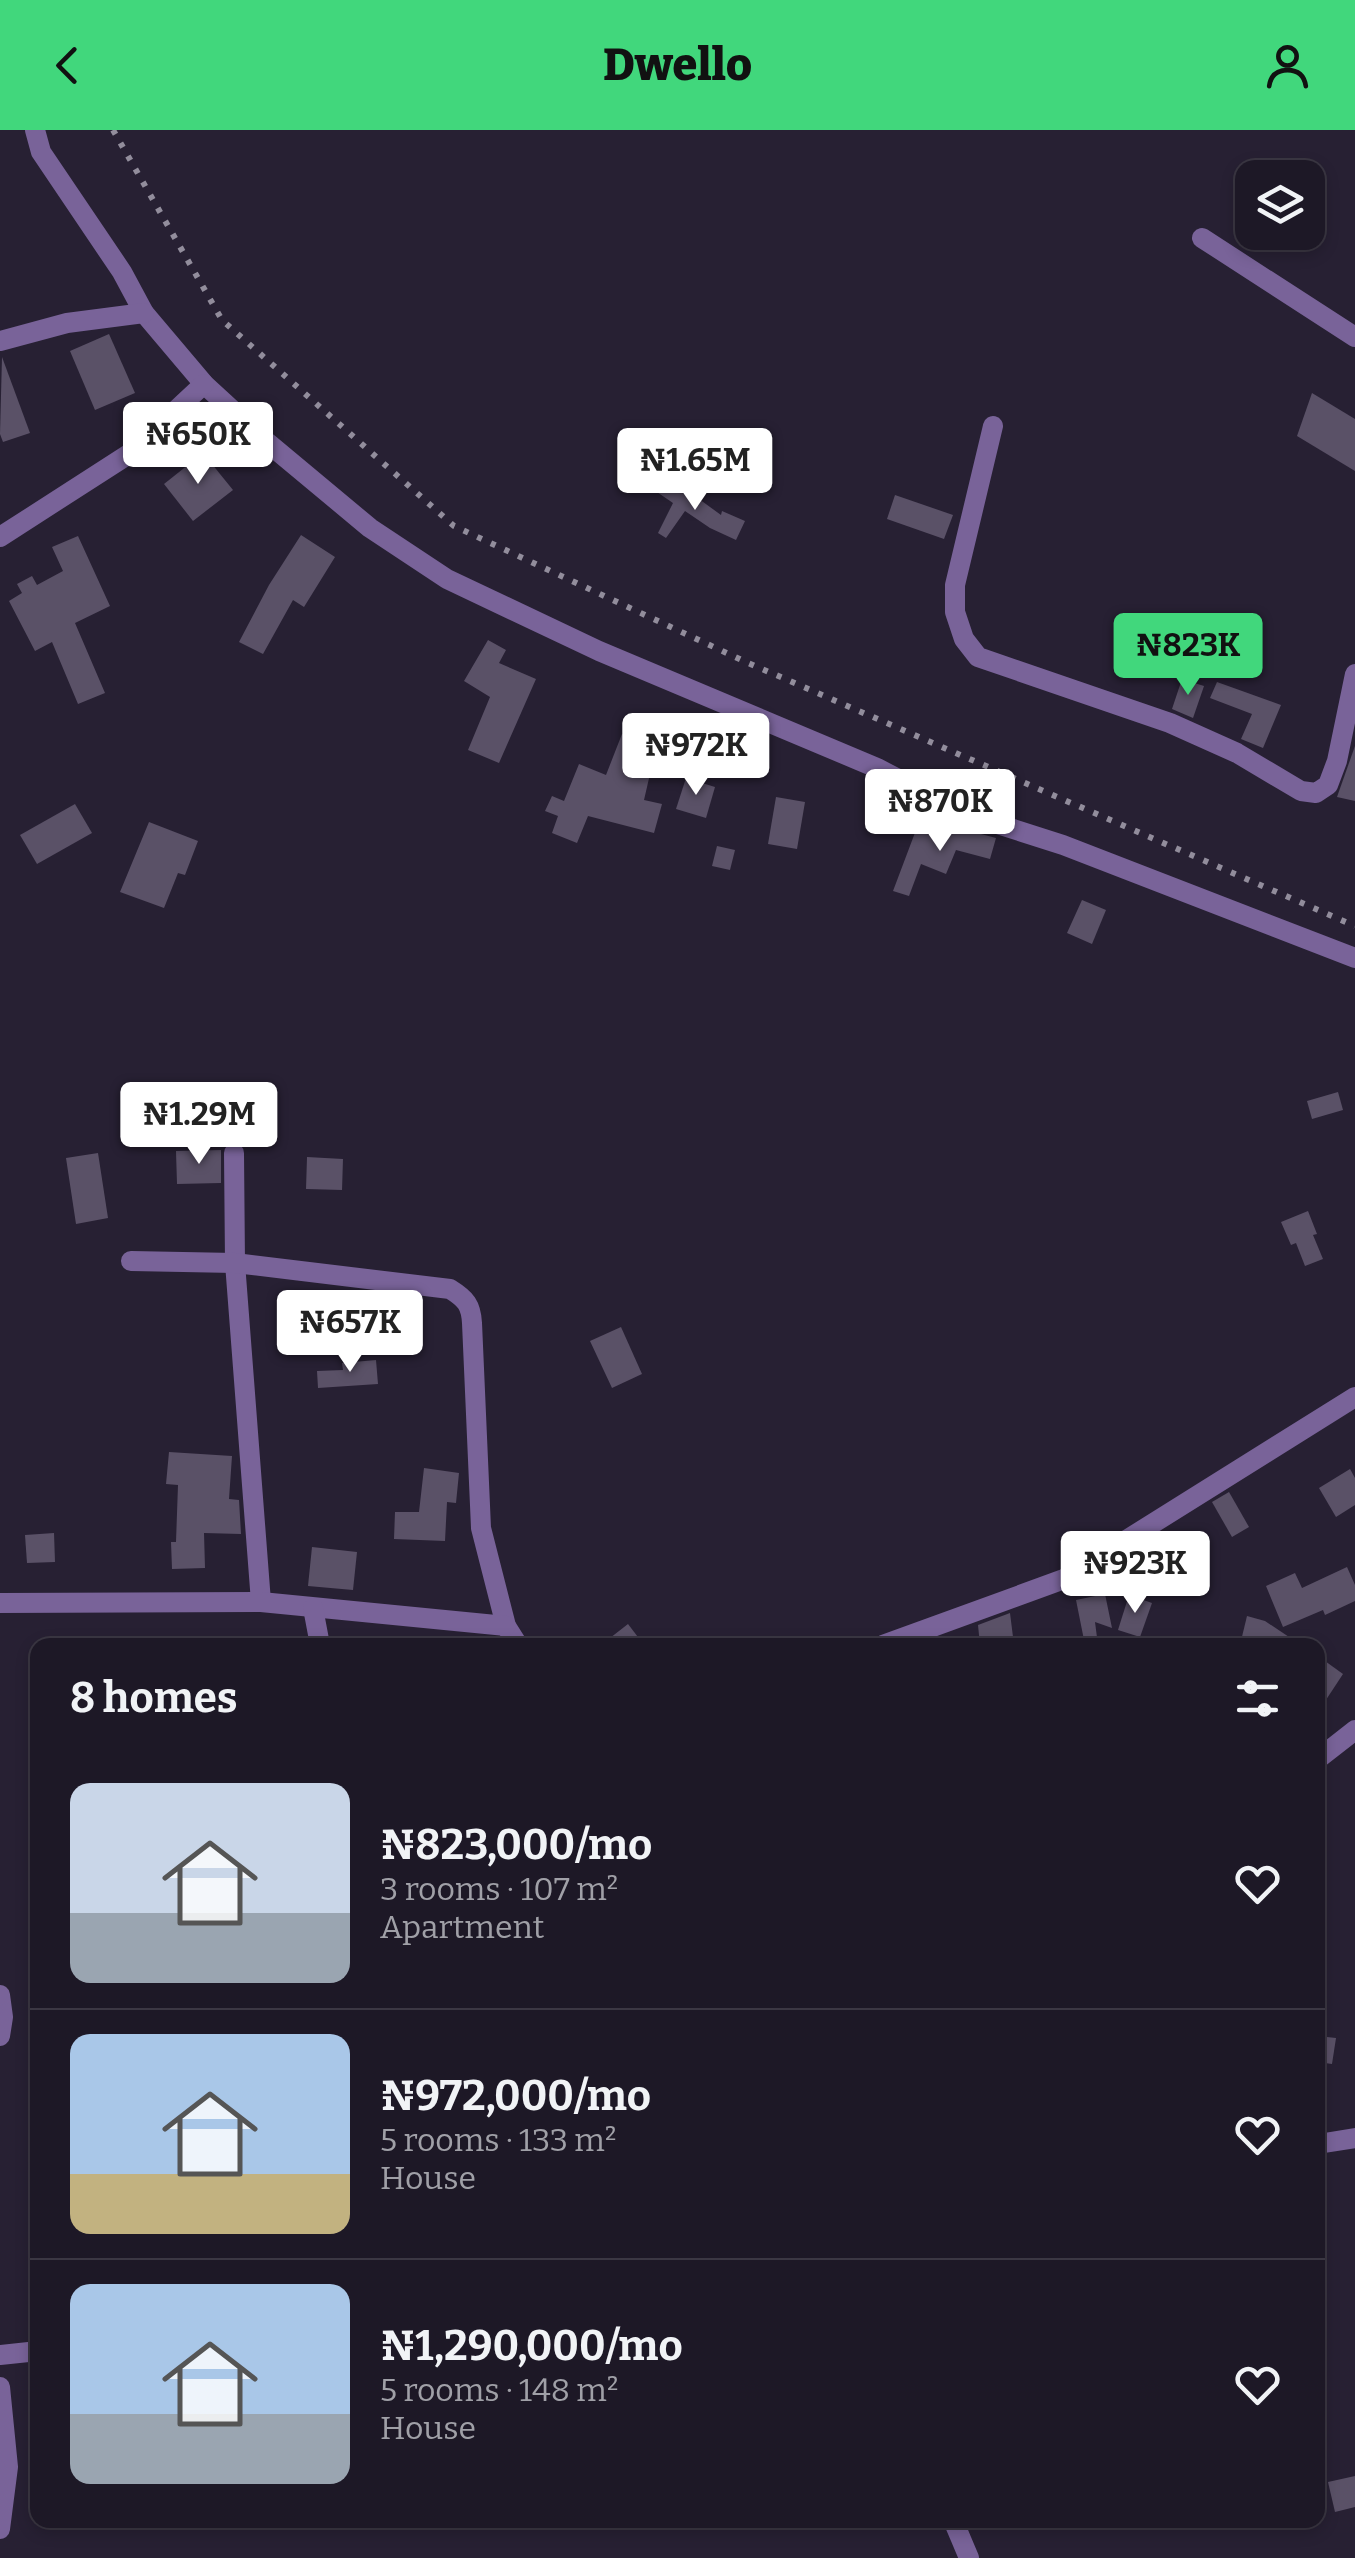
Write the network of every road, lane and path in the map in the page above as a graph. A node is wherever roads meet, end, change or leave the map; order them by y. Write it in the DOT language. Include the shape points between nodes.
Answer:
graph roads {
  1 [pos="35,130"];
  2 [pos="1202,238"];
  3 [pos="144,313"];
  4 [pos="1355,337"];
  5 [pos="0,340"];
  6 [pos="204,384"];
  7 [pos="993,426"];
  8 [pos="0,538"];
  9 [pos="1355,674"];
  10 [pos="1355,958"];
  11 [pos="234,1153"];
  12 [pos="131,1261"];
  13 [pos="235,1263"];
  14 [pos="1352,1407"];
  15 [pos="261,1602"];
  16 [pos="0,1603"];
  17 [pos="314,1608"];
  18 [pos="506,1626"];
  19 [pos="319,1638"];
  20 [pos="514,1638"];
  21 [pos="902,1638"];
  22 [pos="1355,1730"];
  23 [pos="1325,1754"];
  24 [pos="0,1994"];
  25 [pos="0,2036"];
  26 [pos="1355,2138"];
  27 [pos="1325,2143"];
  28 [pos="30,2352"];
  29 [pos="0,2355"];
  30 [pos="0,2387"];
  31 [pos="0,2528"];
  32 [pos="956,2528"];
  33 [pos="969,2558"];
  1 -- 3 [label="street" via="41,152"];
  2 -- 4 [label="street"];
  3 -- 5 [label="street"];
  3 -- 6 [label="street"];
  6 -- 8 [label="street" via="128,454"];
  6 -- 10 [label="street" via="370,528 447,579 598,651 878,768 966,814"];
  7 -- 9 [label="street" via="955,585 955,612 978,657 1170,723 1301,792 1316,793 1328,784 1337,761"];
  11 -- 13 [label="street"];
  12 -- 13 [label="street"];
  13 -- 15 [label="street"];
  13 -- 18 [label="street" via="450,1288 464,1298 471,1308 481,1528"];
  14 -- 21 [label="street" via="1064,1579"];
  15 -- 16 [label="street"];
  15 -- 17 [label="street"];
  17 -- 18 [label="street"];
  17 -- 19 [label="street"];
  18 -- 20 [label="street"];
  22 -- 23 [label="street"];
  24 -- 25 [label="street"];
  26 -- 27 [label="street"];
  28 -- 29 [label="street"];
  30 -- 31 [label="street" via="8,2467"];
  32 -- 33 [label="street"];
}
